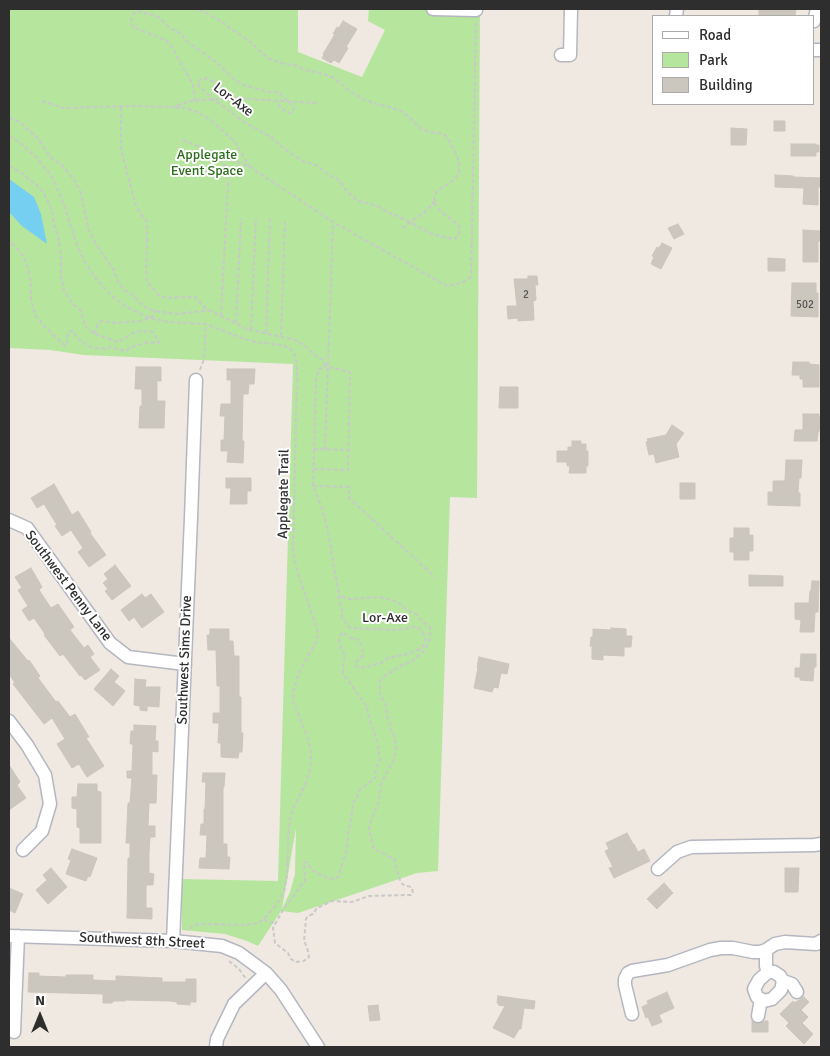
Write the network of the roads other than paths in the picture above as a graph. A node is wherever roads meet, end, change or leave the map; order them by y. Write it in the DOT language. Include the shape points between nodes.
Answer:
graph roads {
  1 [pos="434,9"];
  2 [pos="570,9"];
  3 [pos="476,10"];
  4 [pos="561,55"];
  5 [pos="196,380"];
  6 [pos="9,520"];
  7 [pos="185,664"];
  8 [pos="9,721"];
  9 [pos="821,844"];
  10 [pos="23,850"];
  11 [pos="658,869"];
  12 [pos="14,936"];
  13 [pos="173,941"];
  14 [pos="821,941"];
  15 [pos="766,950"];
  16 [pos="266,972"];
  17 [pos="768,972"];
  18 [pos="783,981"];
  19 [pos="797,992"];
  20 [pos="761,999"];
  21 [pos="632,1014"];
  22 [pos="758,1016"];
  23 [pos="14,1032"];
  24 [pos="216,1047"];
  25 [pos="318,1047"];
  1 -- 3 [label="street"];
  2 -- 4 [label="street" via="570,55"];
  5 -- 7 [label="street, Southwest Sims Drive"];
  6 -- 7 [label="street, Southwest Penny Lane" via="28,528 110,643 128,657"];
  7 -- 13 [label="street, Southwest Sims Drive"];
  8 -- 10 [label="street" via="45,775 50,804 42,831"];
  9 -- 11 [label="street" via="691,847 677,852"];
  12 -- 13 [label="street, Southwest 8th Street"];
  12 -- 23 [label="street"];
  13 -- 16 [label="street, Southwest 8th Street" via="222,946 239,953"];
  14 -- 15 [label="street" via="816,944 785,942"];
  15 -- 17 [label="street"];
  15 -- 21 [label="street" via="753,952 721,948 668,965 632,971 625,979 625,985"];
  16 -- 24 [label="street" via="234,1004"];
  16 -- 25 [label="street, Southwest 8th Street"];
  17 -- 18 [label="street" via="774,972"];
  17 -- 20 [label="street" via="754,989"];
  18 -- 19 [label="street" via="792,984"];
  18 -- 20 [label="street" via="781,990 772,999"];
  20 -- 22 [label="street"];
}
